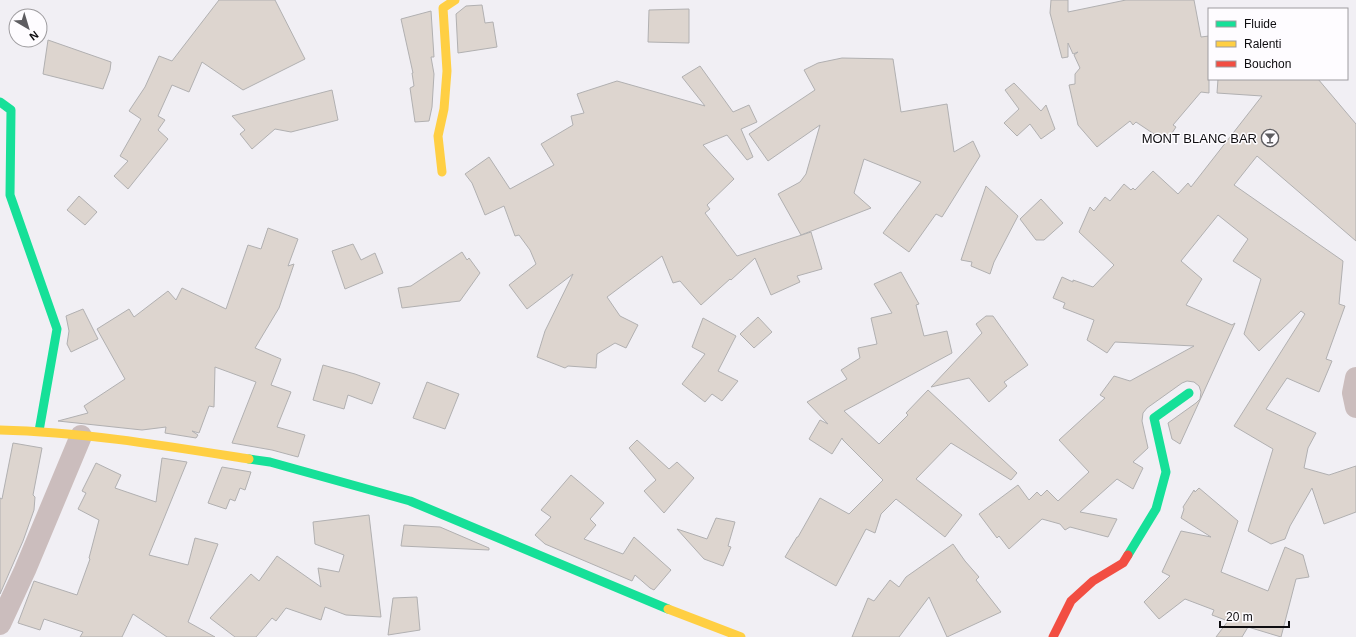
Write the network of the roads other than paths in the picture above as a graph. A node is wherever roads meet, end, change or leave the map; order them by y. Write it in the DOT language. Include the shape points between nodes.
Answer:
graph roads {
  1 [pos="454,0"];
  2 [pos="0,102"];
  3 [pos="442,172"];
  4 [pos="1356,378"];
  5 [pos="1189,394"];
  6 [pos="1356,407"];
  7 [pos="0,430"];
  8 [pos="39,431"];
  9 [pos="81,436"];
  10 [pos="0,624"];
  11 [pos="741,637"];
  12 [pos="1053,637"];
  1 -- 3 [label="street" via="443,8 447,71 444,109 438,136"];
  2 -- 8 [label="street" via="11,110 10,195 57,329"];
  4 -- 6 [label="street" via="1353,393"];
  5 -- 12 [label="street" via="1154,418 1166,472 1156,509 1123,563 1092,581 1070,601"];
  7 -- 8 [label="street"];
  8 -- 9 [label="street"];
  9 -- 10 [label="street"];
  9 -- 11 [label="street" via="155,444 270,462 410,501 662,607"];
}
